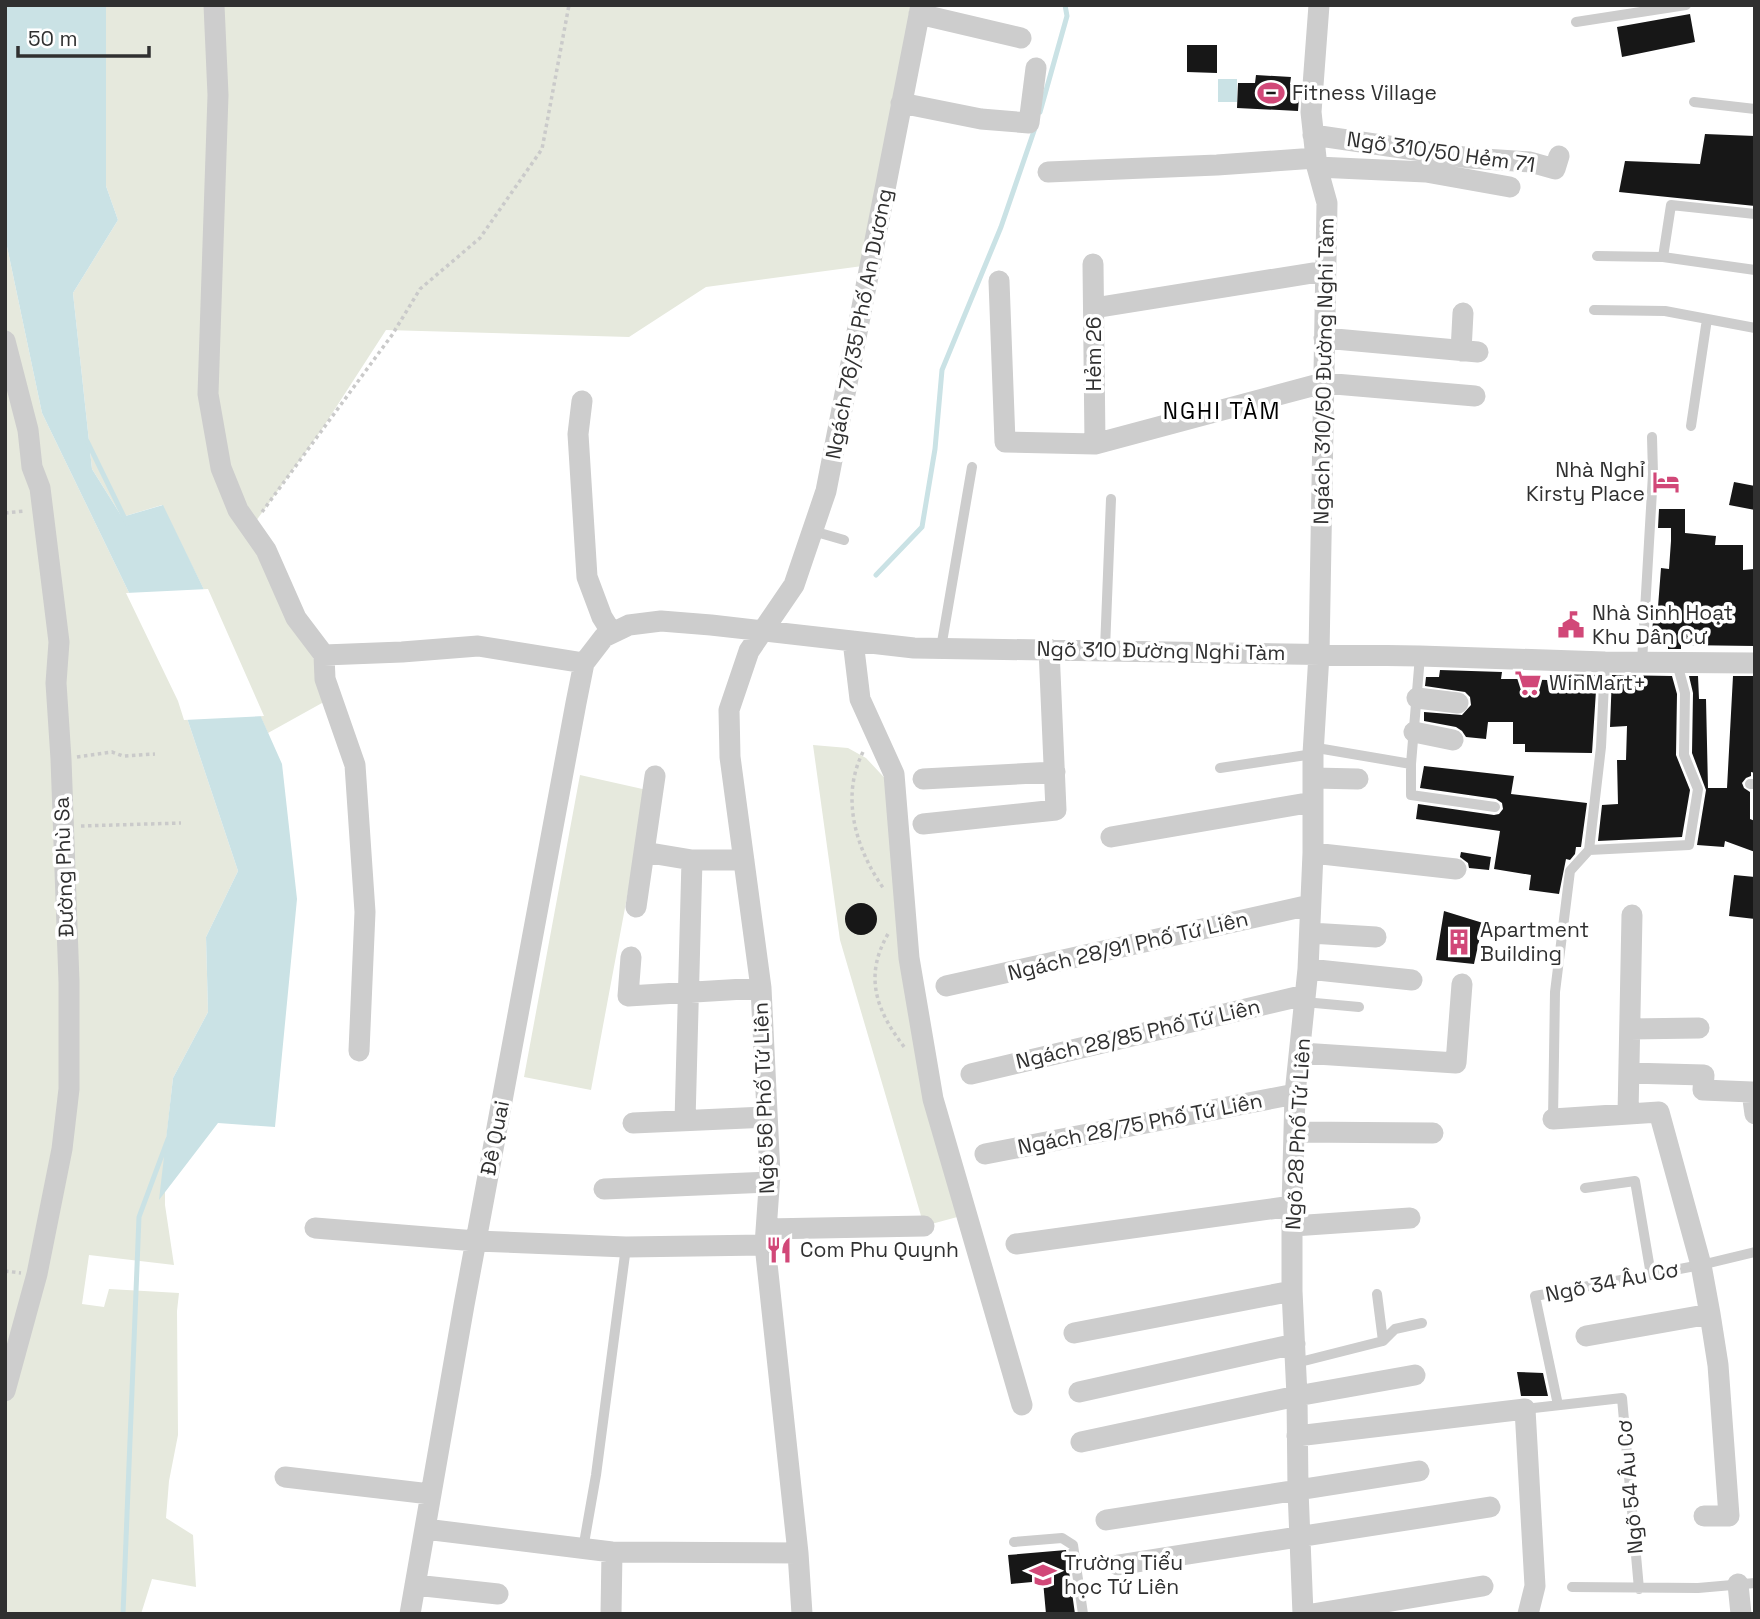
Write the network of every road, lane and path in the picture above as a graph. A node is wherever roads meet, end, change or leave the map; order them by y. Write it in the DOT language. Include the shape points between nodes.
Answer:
graph roads {
  1 [pos="214,5"];
  2 [pos="569,5"];
  3 [pos="1319,5"];
  4 [pos="1686,5"];
  5 [pos="920,9"];
  6 [pos="1576,22"];
  7 [pos="1021,38"];
  8 [pos="1036,68"];
  9 [pos="1694,102"];
  10 [pos="901,103"];
  11 [pos="1755,109"];
  12 [pos="1313,135"];
  13 [pos="1559,156"];
  14 [pos="1316,162"];
  15 [pos="1048,172"];
  16 [pos="1510,187"];
  17 [pos="1755,214"];
  18 [pos="1597,256"];
  19 [pos="1663,257"];
  20 [pos="1093,264"];
  21 [pos="1755,270"];
  22 [pos="1325,271"];
  23 [pos="999,281"];
  24 [pos="1094,308"];
  25 [pos="1594,310"];
  26 [pos="1463,313"];
  27 [pos="1707,319"];
  28 [pos="1755,328"];
  29 [pos="1324,338"];
  30 [pos="5,341"];
  31 [pos="1323,383"];
  32 [pos="1475,396"];
  33 [pos="582,401"];
  34 [pos="1690,426"];
  35 [pos="1652,437"];
  36 [pos="1095,444"];
  37 [pos="972,467"];
  38 [pos="1111,499"];
  39 [pos="251,528"];
  40 [pos="813,531"];
  41 [pos="844,540"];
  42 [pos="762,631"];
  43 [pos="612,633"];
  44 [pos="853,641"];
  45 [pos="941,648"];
  46 [pos="1049,649"];
  47 [pos="1105,649"];
  48 [pos="1319,654"];
  49 [pos="324,655"];
  50 [pos="1420,656"];
  51 [pos="1605,662"];
  52 [pos="1642,662"];
  53 [pos="584,663"];
  54 [pos="1677,663"];
  55 [pos="1755,663"];
  56 [pos="1417,698"];
  57 [pos="1458,703"];
  58 [pos="875,732"];
  59 [pos="1413,732"];
  60 [pos="1453,740"];
  61 [pos="1314,752"];
  62 [pos="155,754"];
  63 [pos="61,759"];
  64 [pos="1411,764"];
  65 [pos="1220,768"];
  66 [pos="1055,772"];
  67 [pos="655,776"];
  68 [pos="1314,778"];
  69 [pos="923,779"];
  70 [pos="1359,779"];
  71 [pos="1313,802"];
  72 [pos="1495,807"];
  73 [pos="181,823"];
  74 [pos="923,824"];
  75 [pos="62,826"];
  76 [pos="1111,837"];
  77 [pos="1589,849"];
  78 [pos="644,852"];
  79 [pos="1313,853"];
  80 [pos="692,860"];
  81 [pos="744,860"];
  82 [pos="1456,869"];
  83 [pos="885,890"];
  84 [pos="1310,905"];
  85 [pos="636,907"];
  86 [pos="1632,915"];
  87 [pos="888,933"];
  88 [pos="1310,933"];
  89 [pos="1376,937"];
  90 [pos="631,957"];
  91 [pos="1308,969"];
  92 [pos="1412,980"];
  93 [pos="1462,984"];
  94 [pos="946,986"];
  95 [pos="761,988"];
  96 [pos="688,992"];
  97 [pos="1305,998"];
  98 [pos="1359,1007"];
  99 [pos="1699,1028"];
  100 [pos="1630,1029"];
  101 [pos="359,1051"];
  102 [pos="1301,1053"];
  103 [pos="927,1067"];
  104 [pos="1629,1073"];
  105 [pos="971,1074"];
  106 [pos="1295,1094"];
  107 [pos="1628,1114"];
  108 [pos="1755,1114"];
  109 [pos="767,1117"];
  110 [pos="1553,1119"];
  111 [pos="685,1121"];
  112 [pos="633,1123"];
  113 [pos="1295,1132"];
  114 [pos="1433,1133"];
  115 [pos="985,1154"];
  116 [pos="769,1182"];
  117 [pos="1585,1188"];
  118 [pos="604,1189"];
  119 [pos="1293,1216"];
  120 [pos="1410,1217"];
  121 [pos="924,1226"];
  122 [pos="315,1228"];
  123 [pos="765,1237"];
  124 [pos="476,1241"];
  125 [pos="1016,1244"];
  126 [pos="626,1247"];
  127 [pos="1755,1252"];
  128 [pos="1701,1265"];
  129 [pos="1651,1275"];
  130 [pos="1292,1291"];
  131 [pos="1377,1294"];
  132 [pos="1710,1314"];
  133 [pos="1422,1322"];
  134 [pos="1074,1334"];
  135 [pos="1586,1336"];
  136 [pos="1383,1341"];
  137 [pos="1295,1354"];
  138 [pos="1415,1375"];
  139 [pos="5,1391"];
  140 [pos="1079,1392"];
  141 [pos="1297,1396"];
  142 [pos="1022,1405"];
  143 [pos="1558,1405"];
  144 [pos="1525,1409"];
  145 [pos="1297,1436"];
  146 [pos="1081,1442"];
  147 [pos="1419,1471"];
  148 [pos="285,1477"];
  149 [pos="1297,1490"];
  150 [pos="430,1494"];
  151 [pos="1490,1507"];
  152 [pos="1704,1516"];
  153 [pos="1106,1520"];
  154 [pos="425,1529"];
  155 [pos="1299,1536"];
  156 [pos="1014,1542"];
  157 [pos="583,1549"];
  158 [pos="612,1552"];
  159 [pos="798,1553"];
  160 [pos="1118,1565"];
  161 [pos="1746,1584"];
  162 [pos="415,1585"];
  163 [pos="1483,1586"];
  164 [pos="1572,1587"];
  165 [pos="1639,1589"];
  166 [pos="498,1594"];
  167 [pos="410,1614"];
  168 [pos="611,1614"];
  169 [pos="802,1614"];
  170 [pos="1083,1614"];
  171 [pos="1303,1614"];
  172 [pos="1312,1614"];
  173 [pos="1528,1614"];
  174 [pos="1741,1614"];
  1 -- 39 [label="street" via="218,95 208,394 221,468 238,510"];
  2 -- 39 [label="path" via="542,149 480,238 420,289 392,335"];
  3 -- 12 [label="street, Ngách 310/50 Đường Nghi Tàm" via="1311,99"];
  4 -- 6 [label="lane"];
  5 -- 7 [label="street"];
  5 -- 10 [label="street, Ngách 76/35 Phố An Dương"];
  8 -- 10 [label="street" via="1029,123"];
  9 -- 11 [label="lane"];
  10 -- 40 [label="street, Ngách 76/35 Phố An Dương" via="839,434"];
  12 -- 13 [label="street, Ngõ 310/50 Hẻm 71" via="1555,169"];
  12 -- 14 [label="street, Ngách 310/50 Đường Nghi Tàm"];
  14 -- 15 [label="street"];
  14 -- 16 [label="street" via="1426,172"];
  14 -- 22 [label="street, Ngách 310/50 Đường Nghi Tàm" via="1327,203"];
  17 -- 19 [label="lane" via="1671,205"];
  18 -- 19 [label="lane"];
  19 -- 21 [label="lane"];
  20 -- 24 [label="street, Hẻm 26"];
  22 -- 24 [label="street"];
  22 -- 29 [label="street, Ngách 310/50 Đường Nghi Tàm"];
  23 -- 36 [label="street" via="1005,442"];
  24 -- 36 [label="street, Hẻm 26"];
  25 -- 27 [label="lane" via="1665,311"];
  26 -- 29 [label="street" via="1469,352"];
  27 -- 28 [label="lane"];
  27 -- 34 [label="lane"];
  29 -- 31 [label="street, Ngách 310/50 Đường Nghi Tàm"];
  30 -- 63 [label="street, Đường Phù Sa" via="45,519 59,642 56,683"];
  31 -- 32 [label="street"];
  31 -- 36 [label="street"];
  31 -- 48 [label="street, Ngách 310/50 Đường Nghi Tàm"];
  33 -- 43 [label="street" via="578,434 587,577"];
  35 -- 52 [label="lane"];
  37 -- 45 [label="lane"];
  38 -- 47 [label="lane"];
  39 -- 49 [label="street" via="266,550 296,618"];
  40 -- 41 [label="lane"];
  40 -- 42 [label="street, Ngách 76/35 Phố An Dương" via="794,584"];
  42 -- 43 [label="street, Ngõ 310 Đường Nghi Tàm" via="661,621 629,625"];
  42 -- 44 [label="street, Ngõ 310 Đường Nghi Tàm"];
  42 -- 81 [label="street, Ngõ 56 Phố Tứ Liên" via="749,651 729,710 730,757"];
  43 -- 53 [label="street, Ngõ 310 Đường Nghi Tàm"];
  44 -- 45 [label="street, Ngõ 310 Đường Nghi Tàm"];
  44 -- 58 [label="street" via="860,699"];
  45 -- 46 [label="street, Ngõ 310 Đường Nghi Tàm"];
  46 -- 47 [label="street, Ngõ 310 Đường Nghi Tàm"];
  46 -- 66 [label="street"];
  47 -- 48 [label="street, Ngõ 310 Đường Nghi Tàm"];
  48 -- 50 [label="street, Ngõ 310 Đường Nghi Tàm"];
  48 -- 61 [label="street, Ngõ 28 Phố Tứ Liên"];
  49 -- 53 [label="street" via="478,646"];
  49 -- 101 [label="street" via="326,679 355,765 365,912"];
  50 -- 51 [label="street, Ngõ 310 Đường Nghi Tàm"];
  50 -- 56 [label="lane"];
  51 -- 52 [label="street, Ngõ 310 Đường Nghi Tàm"];
  51 -- 77 [label="lane"];
  52 -- 54 [label="street, Ngõ 310 Đường Nghi Tàm"];
  53 -- 124 [label="street, Đê Quai"];
  54 -- 55 [label="street, Ngõ 310 Đường Nghi Tàm"];
  54 -- 77 [label="lane" via="1685,693 1684,755 1698,789 1689,845"];
  56 -- 57 [label="street"];
  56 -- 59 [label="lane"];
  58 -- 83 [label="path" via="861,756 851,793 856,834 870,870"];
  58 -- 103 [label="street" via="894,774 909,958"];
  59 -- 60 [label="street"];
  59 -- 64 [label="lane"];
  61 -- 64 [label="lane" via="1323,749"];
  61 -- 65 [label="lane"];
  61 -- 68 [label="street, Ngõ 28 Phố Tứ Liên"];
  62 -- 63 [label="path" via="112,752"];
  63 -- 75 [label="street, Đường Phù Sa"];
  64 -- 72 [label="lane" via="1411,795"];
  66 -- 69 [label="street"];
  66 -- 74 [label="street" via="1056,810"];
  67 -- 78 [label="street"];
  68 -- 70 [label="street"];
  68 -- 71 [label="street, Ngõ 28 Phố Tứ Liên"];
  71 -- 76 [label="street"];
  71 -- 79 [label="street, Ngõ 28 Phố Tứ Liên"];
  73 -- 75 [label="path"];
  75 -- 139 [label="street, Đường Phù Sa" via="69,1089 37,1274"];
  77 -- 110 [label="lane" via="1570,871 1555,992"];
  78 -- 80 [label="street"];
  78 -- 85 [label="street"];
  79 -- 82 [label="street"];
  79 -- 84 [label="street, Ngõ 28 Phố Tứ Liên"];
  80 -- 81 [label="street"];
  80 -- 96 [label="street"];
  81 -- 95 [label="street, Ngõ 56 Phố Tứ Liên"];
  84 -- 88 [label="street, Ngõ 28 Phố Tứ Liên"];
  84 -- 94 [label="street, Ngách 28/91 Phố Tứ Liên"];
  86 -- 100 [label="street"];
  87 -- 103 [label="path" via="875,974 876,1002 894,1034"];
  88 -- 89 [label="street"];
  88 -- 91 [label="street, Ngõ 28 Phố Tứ Liên"];
  90 -- 96 [label="street" via="628,996"];
  91 -- 92 [label="street"];
  91 -- 97 [label="street, Ngõ 28 Phố Tứ Liên"];
  93 -- 102 [label="street" via="1456,1063"];
  95 -- 96 [label="street"];
  95 -- 109 [label="street, Ngõ 56 Phố Tứ Liên"];
  96 -- 111 [label="street"];
  97 -- 98 [label="lane"];
  97 -- 102 [label="street, Ngõ 28 Phố Tứ Liên"];
  97 -- 105 [label="street, Ngách 28/85 Phố Tứ Liên"];
  99 -- 100 [label="street"];
  100 -- 104 [label="street"];
  102 -- 106 [label="street, Ngõ 28 Phố Tứ Liên"];
  103 -- 142 [label="street"];
  104 -- 107 [label="street"];
  104 -- 108 [label="street" via="1704,1075 1703,1090 1752,1092"];
  106 -- 113 [label="street, Ngõ 28 Phố Tứ Liên"];
  106 -- 115 [label="street, Ngách 28/75 Phố Tứ Liên"];
  107 -- 110 [label="street"];
  107 -- 128 [label="street" via="1659,1112"];
  109 -- 111 [label="street"];
  109 -- 116 [label="street, Ngõ 56 Phố Tứ Liên"];
  111 -- 112 [label="street"];
  113 -- 114 [label="street"];
  113 -- 119 [label="street, Ngõ 28 Phố Tứ Liên"];
  116 -- 118 [label="street"];
  116 -- 123 [label="street, Ngõ 56 Phố Tứ Liên"];
  117 -- 129 [label="lane" via="1634,1181"];
  119 -- 120 [label="street"];
  119 -- 125 [label="street"];
  119 -- 130 [label="street, Ngõ 28 Phố Tứ Liên"];
  121 -- 123 [label="street"];
  122 -- 124 [label="street"];
  123 -- 126 [label="street"];
  123 -- 159 [label="street, Ngõ 56 Phố Tứ Liên"];
  124 -- 126 [label="street"];
  124 -- 150 [label="street, Đê Quai"];
  126 -- 157 [label="lane"];
  127 -- 128 [label="lane, Ngõ 34 Âu Cơ"];
  128 -- 129 [label="lane, Ngõ 34 Âu Cơ"];
  128 -- 132 [label="street"];
  129 -- 143 [label="lane, Ngõ 34 Âu Cơ" via="1535,1296"];
  130 -- 134 [label="street"];
  130 -- 137 [label="street, Ngõ 28 Phố Tứ Liên"];
  131 -- 136 [label="lane"];
  132 -- 135 [label="street"];
  132 -- 152 [label="street" via="1729,1516"];
  133 -- 136 [label="lane" via="1395,1329"];
  136 -- 137 [label="lane"];
  137 -- 140 [label="street"];
  137 -- 141 [label="street, Ngõ 28 Phố Tứ Liên"];
  138 -- 141 [label="street"];
  141 -- 145 [label="street, Ngõ 28 Phố Tứ Liên"];
  141 -- 146 [label="street"];
  143 -- 144 [label="lane, Ngõ 54 Âu Cơ"];
  143 -- 165 [label="lane, Ngõ 54 Âu Cơ" via="1622,1398"];
  144 -- 145 [label="street"];
  144 -- 173 [label="street" via="1535,1586"];
  145 -- 149 [label="street, Ngõ 28 Phố Tứ Liên"];
  147 -- 149 [label="street"];
  148 -- 150 [label="street"];
  149 -- 153 [label="street"];
  149 -- 155 [label="street, Ngõ 28 Phố Tứ Liên"];
  150 -- 154 [label="street, Đê Quai"];
  151 -- 155 [label="street"];
  154 -- 157 [label="street"];
  154 -- 162 [label="street, Đê Quai"];
  155 -- 160 [label="street"];
  155 -- 171 [label="street, Ngõ 28 Phố Tứ Liên"];
  156 -- 170 [label="lane" via="1069,1540 1075,1549"];
  157 -- 158 [label="street"];
  158 -- 159 [label="street"];
  158 -- 168 [label="street"];
  159 -- 169 [label="street, Ngõ 56 Phố Tứ Liên"];
  161 -- 165 [label="lane"];
  161 -- 174 [label="street"];
  162 -- 166 [label="street"];
  162 -- 167 [label="street, Đê Quai"];
  163 -- 172 [label="street"];
  164 -- 165 [label="lane"];
}
